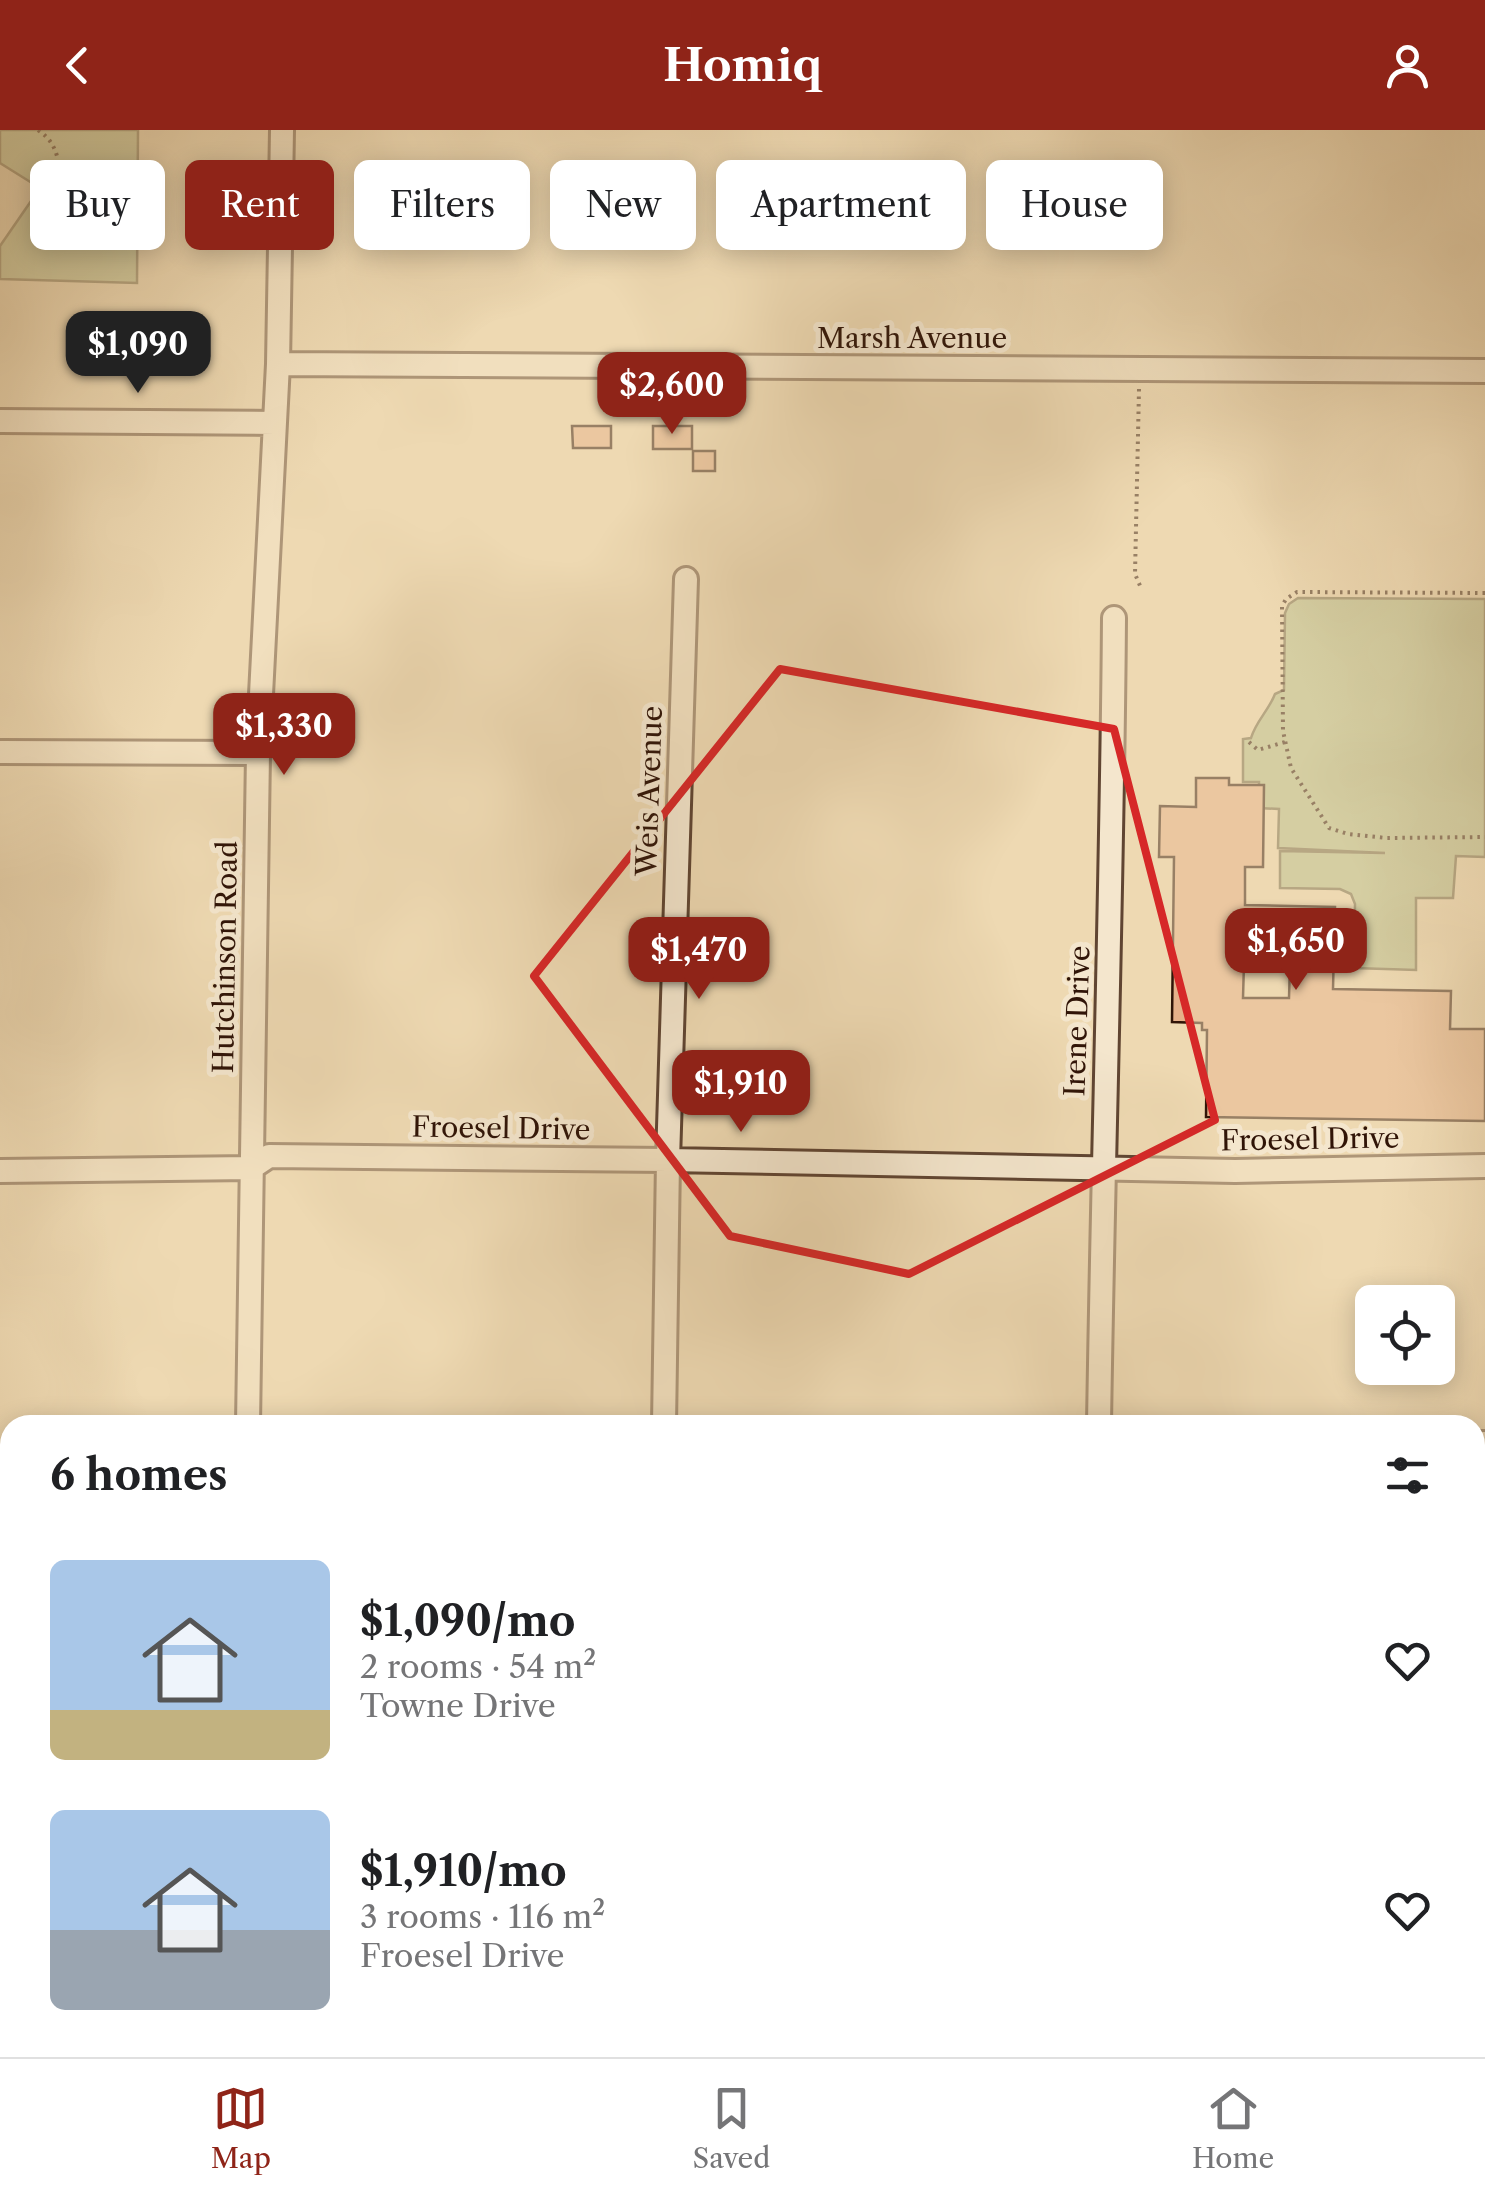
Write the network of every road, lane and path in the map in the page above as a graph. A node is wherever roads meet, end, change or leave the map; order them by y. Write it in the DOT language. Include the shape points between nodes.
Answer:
graph roads {
  1 [pos="38,130"];
  2 [pos="282,130"];
  3 [pos="58,160"];
  4 [pos="278,364"];
  5 [pos="1485,371"];
  6 [pos="1139,380"];
  7 [pos="0,421"];
  8 [pos="275,423"];
  9 [pos="686,579"];
  10 [pos="1141,588"];
  11 [pos="1485,593"];
  12 [pos="1114,618"];
  13 [pos="1249,742"];
  14 [pos="1285,742"];
  15 [pos="0,752"];
  16 [pos="258,753"];
  17 [pos="1485,837"];
  18 [pos="668,1160"];
  19 [pos="1485,1166"];
  20 [pos="252,1168"];
  21 [pos="1103,1169"];
  22 [pos="0,1171"];
  23 [pos="248,1415"];
  24 [pos="664,1415"];
  25 [pos="1100,1415"];
  1 -- 3 [label="path"];
  2 -- 4 [label="street, Hutchinson Road"];
  4 -- 5 [label="street, Marsh Avenue"];
  4 -- 8 [label="street, Hutchinson Road"];
  6 -- 10 [label="path" via="1135,574"];
  7 -- 8 [label="street"];
  8 -- 16 [label="street, Hutchinson Road"];
  9 -- 18 [label="street, Weis Avenue"];
  11 -- 14 [label="path" via="1297,592 1286,599"];
  12 -- 21 [label="street, Irene Drive"];
  13 -- 14 [label="path" via="1258,750"];
  14 -- 17 [label="path" via="1291,768 1329,828 1386,838"];
  15 -- 16 [label="street"];
  16 -- 20 [label="street, Hutchinson Road"];
  18 -- 20 [label="street, Froesel Drive" via="268,1156"];
  18 -- 21 [label="street, Froesel Drive"];
  18 -- 24 [label="street, Weis Avenue"];
  19 -- 21 [label="street, Froesel Drive"];
  20 -- 22 [label="street, Froesel Drive"];
  20 -- 23 [label="street, Hutchinson Road"];
  21 -- 25 [label="street, Irene Drive"];
}
